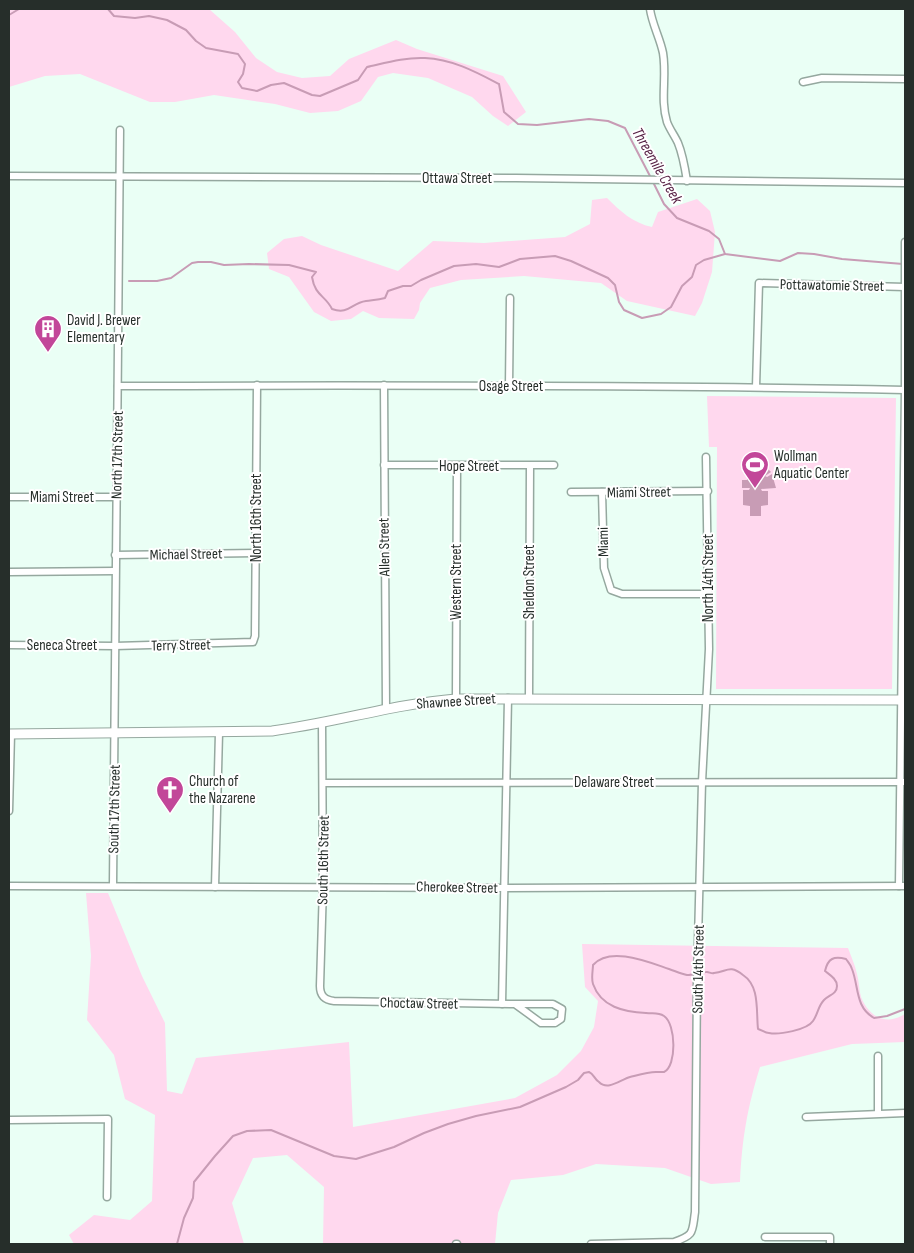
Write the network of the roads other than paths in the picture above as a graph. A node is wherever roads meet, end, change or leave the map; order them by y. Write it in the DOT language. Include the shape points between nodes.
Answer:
graph roads {
  1 [pos="650,9"];
  2 [pos="905,79"];
  3 [pos="803,82"];
  4 [pos="120,130"];
  5 [pos="9,176"];
  6 [pos="119,177"];
  7 [pos="687,180"];
  8 [pos="905,183"];
  9 [pos="905,242"];
  10 [pos="905,250"];
  11 [pos="905,275"];
  12 [pos="905,287"];
  13 [pos="510,298"];
  14 [pos="384,385"];
  15 [pos="118,386"];
  16 [pos="257,386"];
  17 [pos="509,386"];
  18 [pos="756,387"];
  19 [pos="905,390"];
  20 [pos="706,457"];
  21 [pos="384,465"];
  22 [pos="457,466"];
  23 [pos="530,466"];
  24 [pos="554,466"];
  25 [pos="708,491"];
  26 [pos="570,492"];
  27 [pos="602,492"];
  28 [pos="9,497"];
  29 [pos="116,497"];
  30 [pos="257,553"];
  31 [pos="115,554"];
  32 [pos="115,571"];
  33 [pos="9,572"];
  34 [pos="904,593"];
  35 [pos="708,594"];
  36 [pos="246,644"];
  37 [pos="9,645"];
  38 [pos="115,646"];
  39 [pos="508,698"];
  40 [pos="529,698"];
  41 [pos="456,699"];
  42 [pos="706,699"];
  43 [pos="904,700"];
  44 [pos="386,708"];
  45 [pos="322,722"];
  46 [pos="219,732"];
  47 [pos="115,733"];
  48 [pos="10,734"];
  49 [pos="506,782"];
  50 [pos="702,782"];
  51 [pos="903,782"];
  52 [pos="324,783"];
  53 [pos="9,811"];
  54 [pos="9,886"];
  55 [pos="113,886"];
  56 [pos="323,886"];
  57 [pos="700,886"];
  58 [pos="902,886"];
  59 [pos="214,887"];
  60 [pos="504,888"];
  61 [pos="323,997"];
  62 [pos="502,1004"];
  63 [pos="516,1004"];
  64 [pos="878,1056"];
  65 [pos="878,1113"];
  66 [pos="905,1113"];
  67 [pos="806,1117"];
  68 [pos="9,1120"];
  69 [pos="108,1197"];
  70 [pos="765,1237"];
  71 [pos="591,1244"];
  72 [pos="830,1244"];
  1 -- 7 [label="street" via="663,52 663,102 684,161"];
  2 -- 3 [label="street" via="822,78"];
  4 -- 6 [label="street, North 17th Street"];
  5 -- 6 [label="street, Ottawa Street"];
  6 -- 7 [label="street, Ottawa Street"];
  6 -- 15 [label="street, North 17th Street"];
  7 -- 8 [label="street, Ottawa Street"];
  9 -- 10 [label="street"];
  10 -- 11 [label="street"];
  11 -- 12 [label="street"];
  12 -- 18 [label="street, Pottawatomie Street" via="759,283"];
  12 -- 19 [label="street"];
  13 -- 17 [label="street"];
  14 -- 16 [label="street, Osage Street"];
  14 -- 17 [label="street, Osage Street"];
  14 -- 21 [label="street, Allen Street"];
  15 -- 16 [label="street, Osage Street"];
  15 -- 29 [label="street, North 17th Street"];
  16 -- 30 [label="street, North 16th Street"];
  17 -- 18 [label="street, Osage Street"];
  18 -- 19 [label="street, Osage Street"];
  19 -- 34 [label="street"];
  20 -- 25 [label="street, North 14th Street"];
  21 -- 22 [label="street, Hope Street"];
  21 -- 44 [label="street, Allen Street"];
  22 -- 23 [label="street, Hope Street"];
  22 -- 41 [label="street, Western Street"];
  23 -- 24 [label="street, Hope Street"];
  23 -- 40 [label="street, Sheldon Street"];
  25 -- 27 [label="street, Miami Street"];
  25 -- 35 [label="street, North 14th Street"];
  26 -- 27 [label="street, Miami Street"];
  27 -- 35 [label="street, Miami" via="604,568 611,590 622,594"];
  28 -- 29 [label="street, Miami Street"];
  29 -- 31 [label="street, North 17th Street"];
  30 -- 31 [label="street, Michael Street"];
  30 -- 36 [label="street, North 16th Street" via="255,636"];
  31 -- 32 [label="street, North 17th Street"];
  32 -- 33 [label="street"];
  32 -- 38 [label="street, North 17th Street"];
  34 -- 43 [label="street"];
  35 -- 42 [label="street, North 14th Street"];
  36 -- 38 [label="street, Terry Street"];
  37 -- 38 [label="street, Seneca Street"];
  38 -- 47 [label="street, North 17th Street"];
  39 -- 40 [label="street, Shawnee Street"];
  39 -- 41 [label="street, Shawnee Street"];
  39 -- 49 [label="street"];
  40 -- 42 [label="street, Shawnee Street"];
  41 -- 44 [label="street, Shawnee Street"];
  42 -- 43 [label="street, Shawnee Street"];
  42 -- 50 [label="street, South 14th Street"];
  43 -- 51 [label="street"];
  44 -- 45 [label="street, Shawnee Street"];
  45 -- 46 [label="street, Shawnee Street" via="272,731"];
  45 -- 52 [label="street, South 16th Street"];
  46 -- 47 [label="street, Shawnee Street"];
  46 -- 59 [label="street"];
  47 -- 48 [label="street, Shawnee Street"];
  47 -- 55 [label="street, South 17th Street"];
  48 -- 53 [label="street"];
  49 -- 50 [label="street, Delaware Street"];
  49 -- 52 [label="street, Delaware Street"];
  49 -- 60 [label="street"];
  50 -- 51 [label="street, Delaware Street"];
  50 -- 57 [label="street, South 14th Street"];
  51 -- 58 [label="street"];
  52 -- 56 [label="street, South 16th Street"];
  54 -- 55 [label="street, Cherokee Street"];
  55 -- 59 [label="street, Cherokee Street"];
  56 -- 59 [label="street, Cherokee Street"];
  56 -- 60 [label="street, Cherokee Street"];
  56 -- 61 [label="street, South 16th Street" via="320,986"];
  57 -- 58 [label="street, Cherokee Street"];
  57 -- 60 [label="street, Cherokee Street"];
  57 -- 71 [label="street, South 14th Street" via="696,1212 691,1234 674,1242"];
  60 -- 62 [label="street"];
  61 -- 62 [label="street, Choctaw Street" via="328,1001"];
  62 -- 63 [label="street, Choctaw Street"];
  63 -- 63 [label="street, Choctaw Street" via="540,1023 561,1020 562,1009 553,1004"];
  64 -- 65 [label="street"];
  65 -- 66 [label="street"];
  65 -- 67 [label="street"];
  68 -- 69 [label="street" via="108,1119"];
  70 -- 72 [label="street" via="830,1237"];
}
